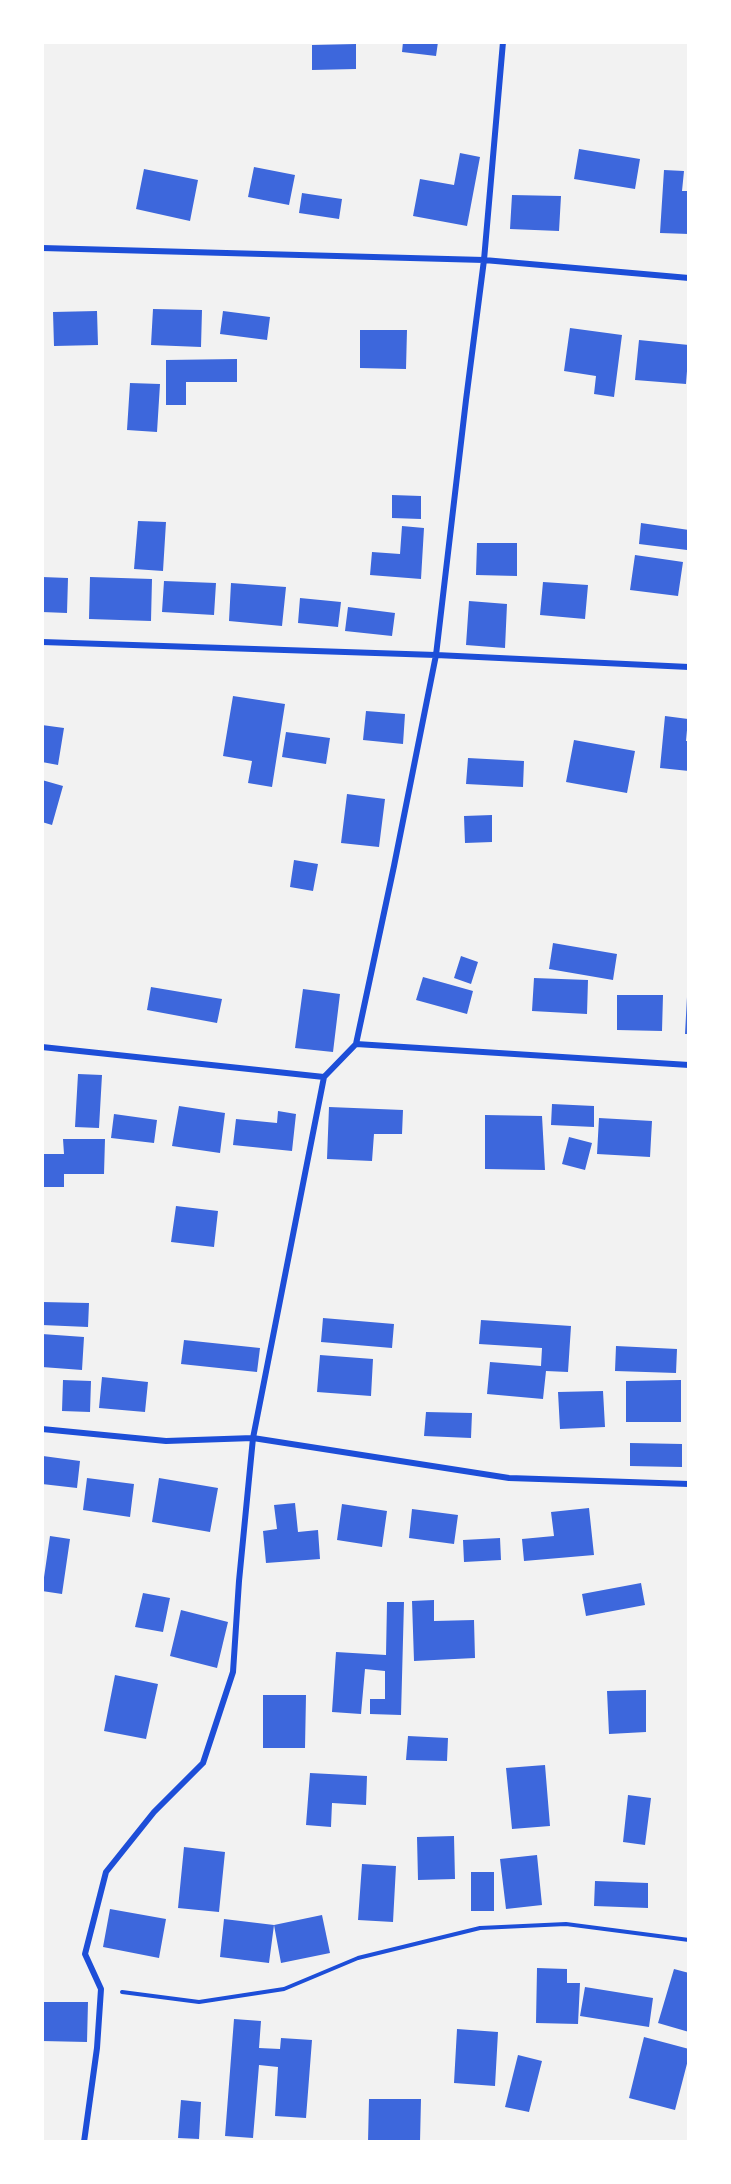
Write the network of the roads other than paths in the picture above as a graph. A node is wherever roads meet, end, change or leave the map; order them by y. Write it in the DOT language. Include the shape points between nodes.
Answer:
graph roads {
  1 [pos="503,42"];
  2 [pos="42,248"];
  3 [pos="484,260"];
  4 [pos="689,278"];
  5 [pos="42,642"];
  6 [pos="436,655"];
  7 [pos="689,668"];
  8 [pos="356,1044"];
  9 [pos="42,1047"];
  10 [pos="689,1065"];
  11 [pos="324,1077"];
  12 [pos="42,1429"];
  13 [pos="253,1438"];
  14 [pos="689,1484"];
  15 [pos="84,2142"];
  1 -- 3 [label="street"];
  2 -- 3 [label="street"];
  3 -- 4 [label="street"];
  3 -- 6 [label="street"];
  5 -- 6 [label="street"];
  6 -- 7 [label="street"];
  6 -- 8 [label="street"];
  8 -- 10 [label="street"];
  8 -- 11 [label="street"];
  9 -- 11 [label="street"];
  11 -- 13 [label="street"];
  12 -- 13 [label="street" via="166,1441"];
  13 -- 14 [label="street" via="509,1478"];
  13 -- 15 [label="street" via="233,1672 202,1763 154,1812 106,1872 85,1954 101,1989"];
}
